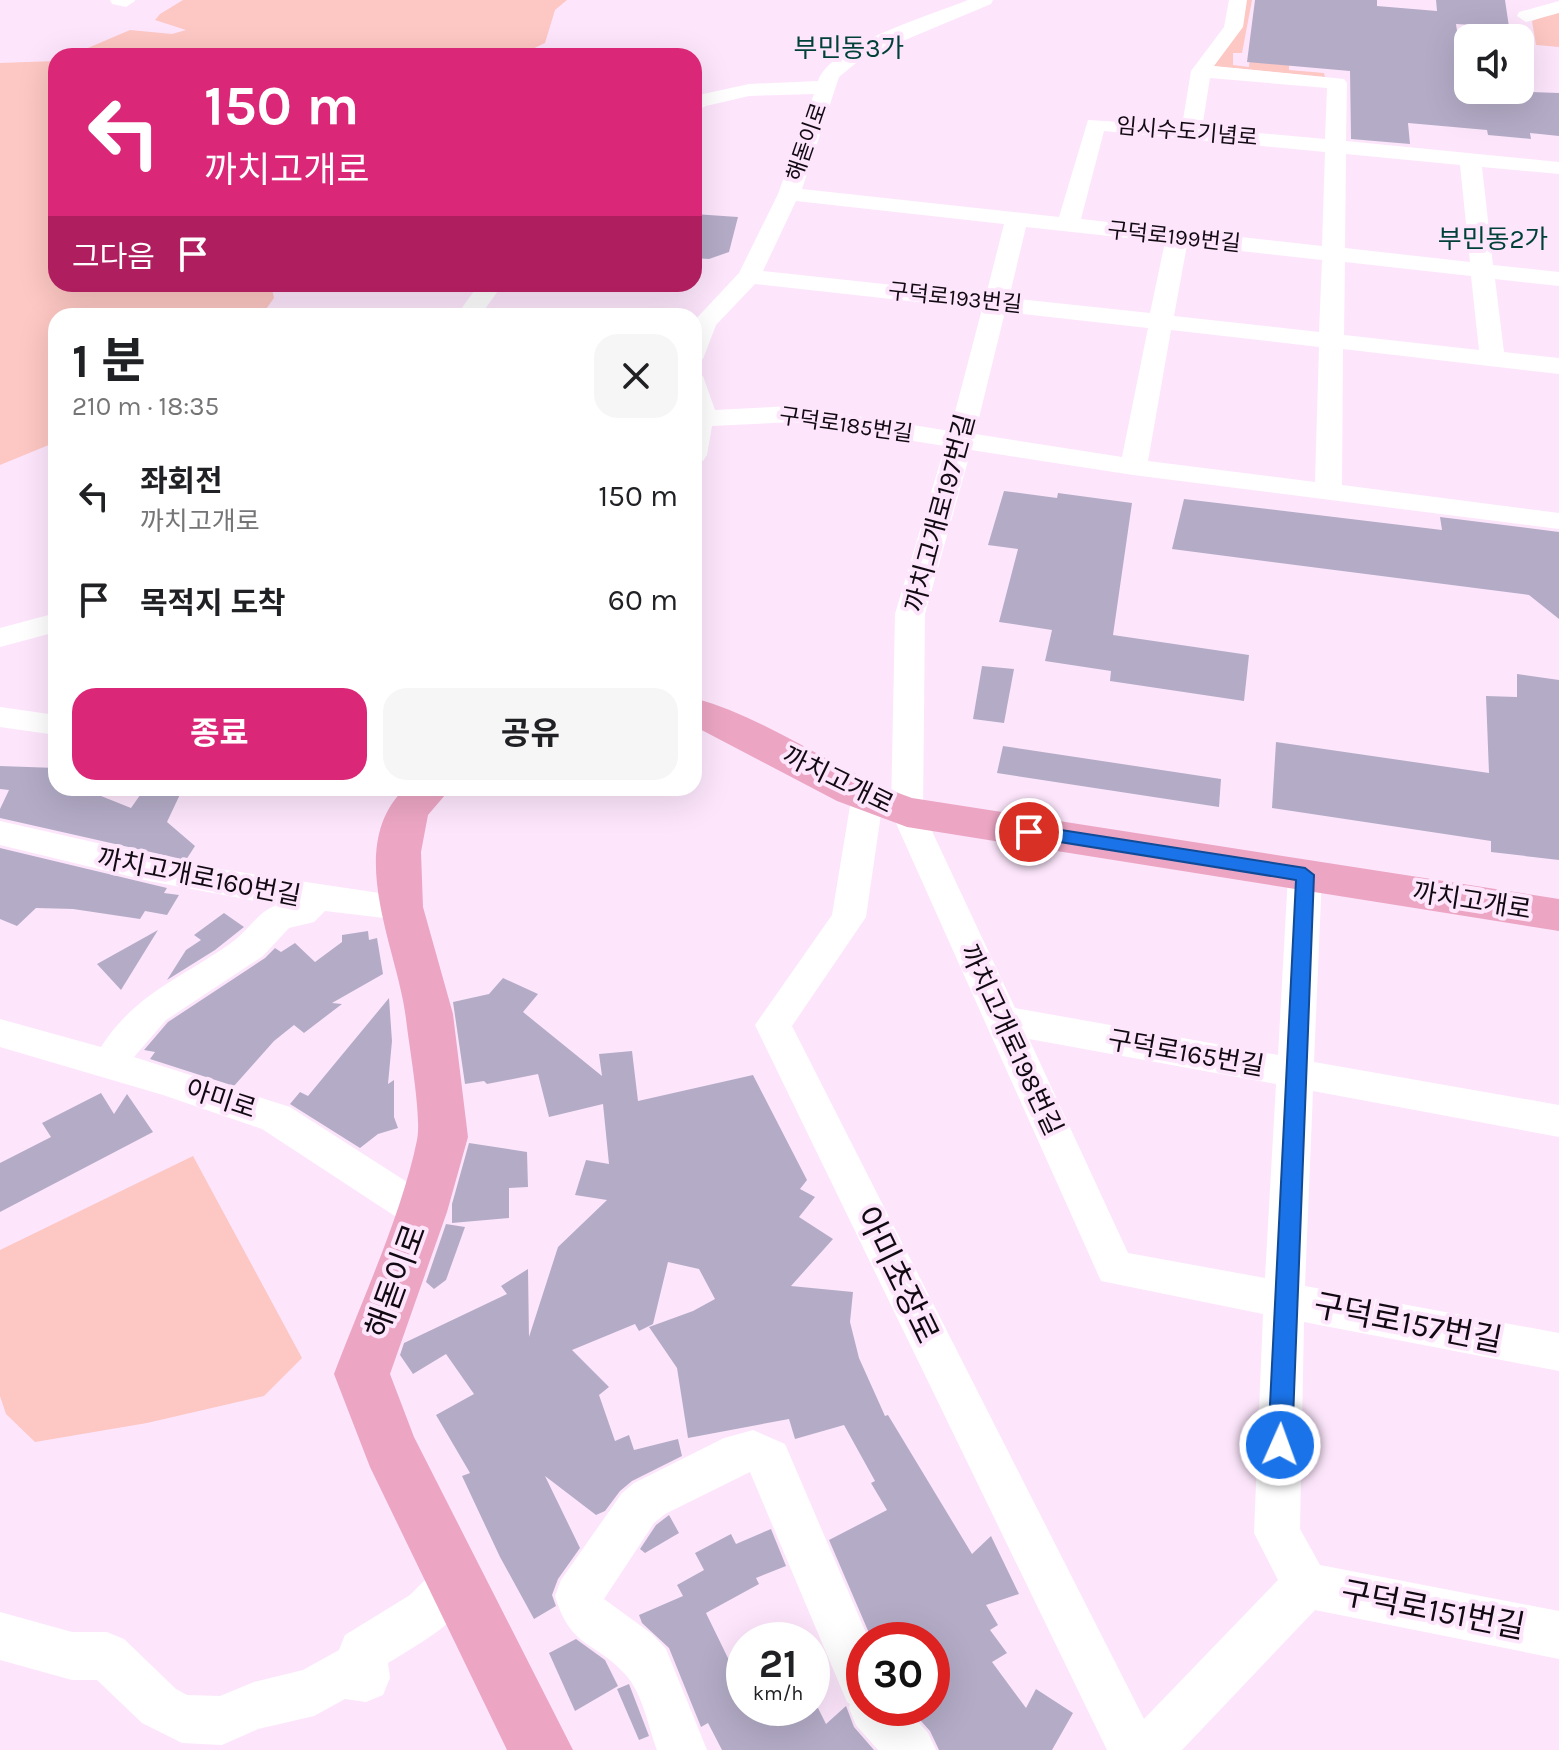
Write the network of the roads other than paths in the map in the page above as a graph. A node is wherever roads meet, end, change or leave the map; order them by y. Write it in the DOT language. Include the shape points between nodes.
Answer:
graph roads {
  1 [pos="119,0"];
  2 [pos="126,0"];
  3 [pos="939,0"];
  4 [pos="984,0"];
  5 [pos="1238,0"];
  6 [pos="1559,7"];
  7 [pos="963,10"];
  8 [pos="1523,11"];
  9 [pos="1201,71"];
  10 [pos="826,87"];
  11 [pos="702,100"];
  12 [pos="1191,133"];
  13 [pos="1336,146"];
  14 [pos="1470,159"];
  15 [pos="1559,168"];
  16 [pos="789,194"];
  17 [pos="1017,219"];
  18 [pos="1068,225"];
  19 [pos="1177,237"];
  20 [pos="1333,254"];
  21 [pos="1480,271"];
  22 [pos="749,276"];
  23 [pos="1559,279"];
  24 [pos="996,302"];
  25 [pos="1161,320"];
  26 [pos="702,331"];
  27 [pos="1330,340"];
  28 [pos="1492,359"];
  29 [pos="1559,366"];
  30 [pos="702,419"];
  31 [pos="960,441"];
  32 [pos="1133,467"];
  33 [pos="1328,490"];
  34 [pos="1559,521"];
  35 [pos="48,624"];
  36 [pos="0,638"];
  37 [pos="702,714"];
  38 [pos="0,717"];
  39 [pos="48,724"];
  40 [pos="0,737"];
  41 [pos="48,743"];
  42 [pos="422,796"];
  43 [pos="887,806"];
  44 [pos="0,833"];
  45 [pos="1305,875"];
  46 [pos="316,900"];
  47 [pos="401,907"];
  48 [pos="1559,915"];
  49 [pos="1002,1020"];
  50 [pos="0,1033"];
  51 [pos="109,1066"];
  52 [pos="1295,1073"];
  53 [pos="1559,1121"];
  54 [pos="421,1212"];
  55 [pos="1115,1268"];
  56 [pos="1284,1300"];
  57 [pos="1559,1352"];
  58 [pos="458,1579"];
  59 [pos="1306,1585"];
  60 [pos="1559,1635"];
  61 [pos="0,1636"];
  62 [pos="846,1642"];
  63 [pos="889,1726"];
  64 [pos="541,1750"];
  65 [pos="682,1750"];
  66 [pos="911,1750"];
  67 [pos="1133,1750"];
  68 [pos="1148,1750"];
  1 -- 2 [label="street"];
  3 -- 7 [label="street"];
  4 -- 7 [label="street, 해돋이로"];
  5 -- 9 [label="street" via="1233,27"];
  6 -- 8 [label="street"];
  7 -- 10 [label="street, 해돋이로" via="855,54 830,75"];
  9 -- 12 [label="street"];
  9 -- 13 [label="street" via="1337,83"];
  10 -- 11 [label="street" via="749,90"];
  10 -- 16 [label="street, 해돋이로"];
  12 -- 13 [label="street, 임시수도기념로"];
  12 -- 18 [label="street, 임시수도기념로" via="1095,124"];
  13 -- 14 [label="street, 임시수도기념로"];
  13 -- 20 [label="street"];
  14 -- 15 [label="street, 임시수도기념로" via="1512,155"];
  14 -- 21 [label="street"];
  16 -- 17 [label="street, 구덕로199번길"];
  16 -- 22 [label="street, 해돋이로"];
  17 -- 18 [label="street, 구덕로199번길"];
  17 -- 24 [label="street, 까치고개로197번길"];
  18 -- 19 [label="street, 구덕로199번길"];
  19 -- 20 [label="street, 구덕로199번길"];
  19 -- 25 [label="street"];
  20 -- 21 [label="street, 구덕로199번길"];
  20 -- 27 [label="street"];
  21 -- 23 [label="street, 구덕로199번길"];
  21 -- 28 [label="street"];
  22 -- 24 [label="street, 구덕로193번길"];
  22 -- 26 [label="street, 해돋이로"];
  24 -- 25 [label="street, 구덕로193번길"];
  24 -- 31 [label="street, 까치고개로197번길"];
  25 -- 27 [label="street, 구덕로193번길"];
  25 -- 32 [label="street"];
  27 -- 28 [label="street, 구덕로193번길"];
  27 -- 33 [label="street"];
  28 -- 29 [label="street, 구덕로193번길"];
  30 -- 31 [label="street, 구덕로185번길" via="783,413"];
  31 -- 32 [label="street, 구덕로185번길"];
  31 -- 43 [label="street, 까치고개로197번길" via="910,614"];
  32 -- 33 [label="street, 구덕로185번길"];
  33 -- 34 [label="street, 구덕로185번길"];
  35 -- 36 [label="street"];
  37 -- 43 [label="main road, 까치고개로"];
  38 -- 39 [label="street"];
  40 -- 41 [label="street"];
  42 -- 47 [label="main road, 해돋이로" via="408,810 399,852"];
  43 -- 45 [label="main road, 까치고개로"];
  43 -- 49 [label="street, 까치고개로198번길"];
  43 -- 67 [label="street, 아미초장로" via="849,917 773,1025"];
  44 -- 46 [label="street, 까치고개로160번길" via="114,862"];
  45 -- 48 [label="main road, 까치고개로"];
  45 -- 52 [label="street"];
  46 -- 47 [label="street, 까치고개로160번길"];
  46 -- 51 [label="street" via="302,913 278,917 221,967 138,1023"];
  47 -- 54 [label="main road, 해돋이로" via="429,1014 443,1137"];
  49 -- 52 [label="street, 구덕로165번길"];
  49 -- 55 [label="street, 까치고개로198번길"];
  50 -- 51 [label="street, 아미로"];
  51 -- 54 [label="street, 아미로" via="276,1118"];
  52 -- 53 [label="street, 구덕로165번길"];
  52 -- 56 [label="street"];
  54 -- 58 [label="main road, 해돋이로" via="362,1374 390,1448"];
  55 -- 56 [label="street, 구덕로157번길"];
  56 -- 57 [label="street, 구덕로157번길"];
  56 -- 59 [label="street" via="1277,1533"];
  58 -- 61 [label="street" via="427,1612 362,1652 366,1678 339,1674 314,1692 254,1706 222,1721 182,1719 159,1706 107,1656 72,1656"];
  58 -- 64 [label="main road, 해돋이로"];
  59 -- 60 [label="street, 구덕로151번길"];
  59 -- 68 [label="street"];
  62 -- 65 [label="street" via="769,1459 753,1451 740,1453 650,1498 578,1596 605,1633 647,1662"];
  63 -- 66 [label="street"];
}
